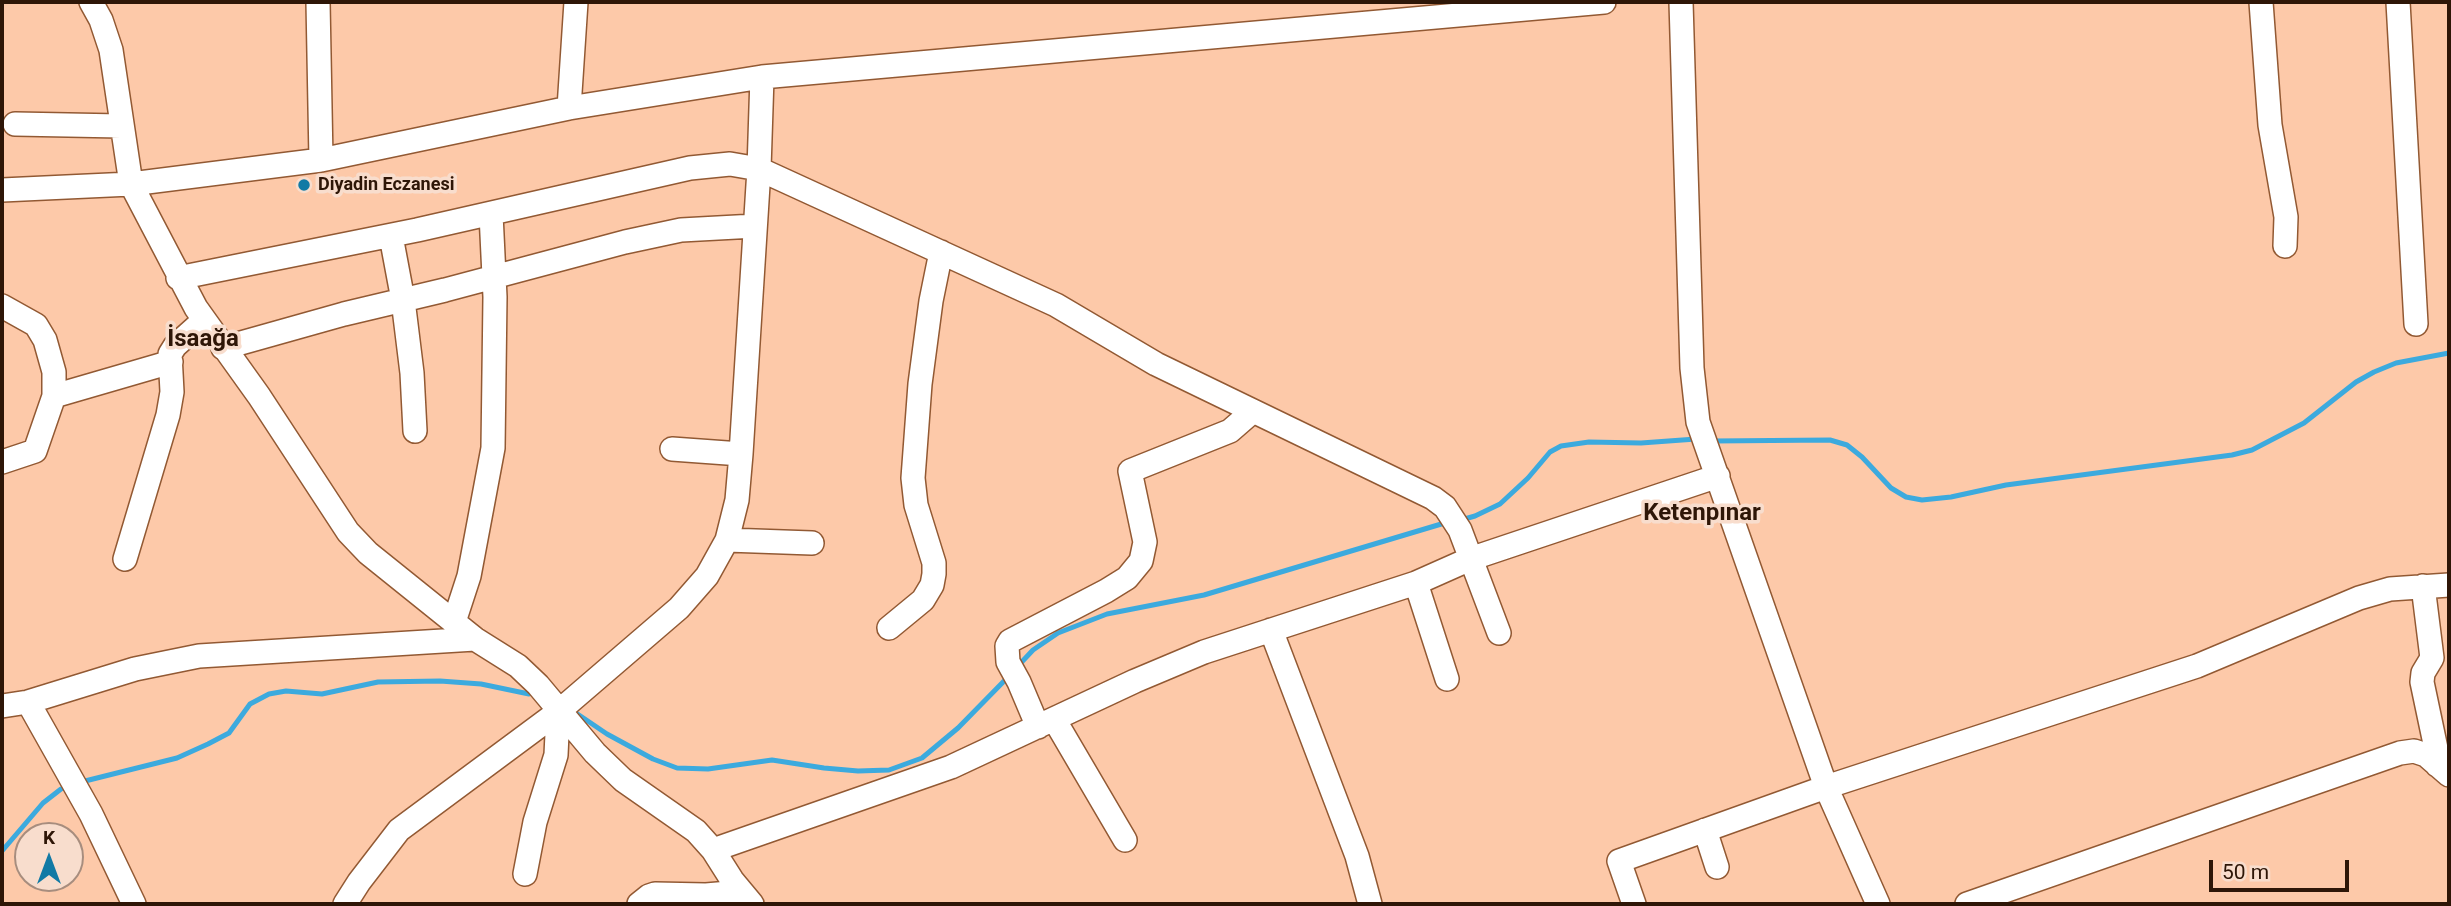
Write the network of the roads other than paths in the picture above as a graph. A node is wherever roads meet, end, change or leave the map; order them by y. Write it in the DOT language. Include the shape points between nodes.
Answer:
graph roads {
  1 [pos="91,2"];
  2 [pos="318,2"];
  3 [pos="576,2"];
  4 [pos="1604,2"];
  5 [pos="1681,2"];
  6 [pos="2261,2"];
  7 [pos="2398,2"];
  8 [pos="1337,13"];
  9 [pos="762,77"];
  10 [pos="569,108"];
  11 [pos="15,124"];
  12 [pos="121,126"];
  13 [pos="321,160"];
  14 [pos="759,169"];
  15 [pos="131,184"];
  16 [pos="2,190"];
  17 [pos="491,214"];
  18 [pos="755,226"];
  19 [pos="391,236"];
  20 [pos="2285,246"];
  21 [pos="941,252"];
  22 [pos="495,277"];
  23 [pos="178,278"];
  24 [pos="403,300"];
  25 [pos="2,306"];
  26 [pos="204,320"];
  27 [pos="2416,324"];
  28 [pos="223,348"];
  29 [pos="171,362"];
  30 [pos="54,396"];
  31 [pos="1253,411"];
  32 [pos="415,431"];
  33 [pos="672,449"];
  34 [pos="741,454"];
  35 [pos="2,462"];
  36 [pos="1718,476"];
  37 [pos="727,540"];
  38 [pos="812,543"];
  39 [pos="125,559"];
  40 [pos="1470,559"];
  41 [pos="1416,583"];
  42 [pos="2449,585"];
  43 [pos="2423,586"];
  44 [pos="454,622"];
  45 [pos="889,628"];
  46 [pos="1271,630"];
  47 [pos="1499,634"];
  48 [pos="475,639"];
  49 [pos="1447,679"];
  50 [pos="27,702"];
  51 [pos="2,706"];
  52 [pos="558,712"];
  53 [pos="1046,723"];
  54 [pos="2443,770"];
  55 [pos="1826,787"];
  56 [pos="1705,830"];
  57 [pos="1125,840"];
  58 [pos="713,849"];
  59 [pos="1717,867"];
  60 [pos="525,874"];
  61 [pos="746,898"];
  62 [pos="134,904"];
  63 [pos="345,904"];
  64 [pos="639,904"];
  65 [pos="1370,904"];
  66 [pos="1634,904"];
  67 [pos="1878,904"];
  68 [pos="1967,904"];
  1 -- 12 [label="street" via="111,50"];
  2 -- 13 [label="street"];
  3 -- 10 [label="street"];
  4 -- 8 [label="street"];
  5 -- 36 [label="street" via="1692,368 1698,422"];
  6 -- 20 [label="street" via="2270,125 2286,217"];
  7 -- 27 [label="street"];
  8 -- 9 [label="street"];
  9 -- 10 [label="street"];
  9 -- 14 [label="street"];
  10 -- 13 [label="street"];
  11 -- 12 [label="street"];
  12 -- 15 [label="street"];
  13 -- 15 [label="street"];
  14 -- 17 [label="street" via="730,164 690,168"];
  14 -- 18 [label="street"];
  14 -- 21 [label="street"];
  15 -- 16 [label="street"];
  15 -- 23 [label="street"];
  17 -- 19 [label="street"];
  17 -- 22 [label="street"];
  18 -- 22 [label="street" via="681,230"];
  18 -- 34 [label="street"];
  19 -- 23 [label="street"];
  19 -- 24 [label="street"];
  21 -- 31 [label="street" via="1056,305 1156,364"];
  21 -- 45 [label="street" via="920,384 913,478 934,574 923,600"];
  22 -- 24 [label="street"];
  22 -- 44 [label="street" via="494,448 469,576"];
  23 -- 26 [label="street"];
  24 -- 28 [label="street"];
  24 -- 32 [label="street"];
  25 -- 30 [label="street" via="36,324 54,373"];
  26 -- 28 [label="street"];
  26 -- 29 [label="street" via="175,346"];
  28 -- 44 [label="street" via="348,532"];
  29 -- 30 [label="street"];
  29 -- 39 [label="street" via="169,415"];
  30 -- 35 [label="street" via="35,450"];
  31 -- 40 [label="street" via="1433,498 1460,530"];
  31 -- 53 [label="street" via="1230,431 1130,471 1145,542 1141,561 1127,578 1106,591 1010,641 1007,646 1014,672"];
  33 -- 34 [label="street"];
  34 -- 37 [label="street"];
  36 -- 40 [label="street"];
  36 -- 55 [label="street"];
  37 -- 38 [label="street"];
  37 -- 52 [label="street" via="707,576 680,608"];
  40 -- 41 [label="street"];
  40 -- 47 [label="street"];
  41 -- 46 [label="street"];
  41 -- 49 [label="street"];
  42 -- 43 [label="street"];
  43 -- 54 [label="street" via="2432,658 2422,682"];
  43 -- 55 [label="street" via="2359,598 2197,666"];
  44 -- 48 [label="street"];
  46 -- 53 [label="street" via="1204,652"];
  46 -- 65 [label="street" via="1357,856"];
  48 -- 50 [label="street" via="199,656 135,669"];
  48 -- 52 [label="street" via="518,666"];
  50 -- 51 [label="street"];
  50 -- 62 [label="street" via="91,814"];
  52 -- 58 [label="street" via="623,780 696,831"];
  52 -- 60 [label="street" via="556,755"];
  52 -- 63 [label="street" via="399,830"];
  53 -- 57 [label="street"];
  53 -- 58 [label="street" via="951,768"];
  54 -- 68 [label="street" via="2426,755 2400,753"];
  55 -- 56 [label="street"];
  55 -- 67 [label="street"];
  56 -- 59 [label="street"];
  56 -- 66 [label="street" via="1619,861"];
  58 -- 61 [label="street"];
  61 -- 64 [label="street" via="655,894"];
}
